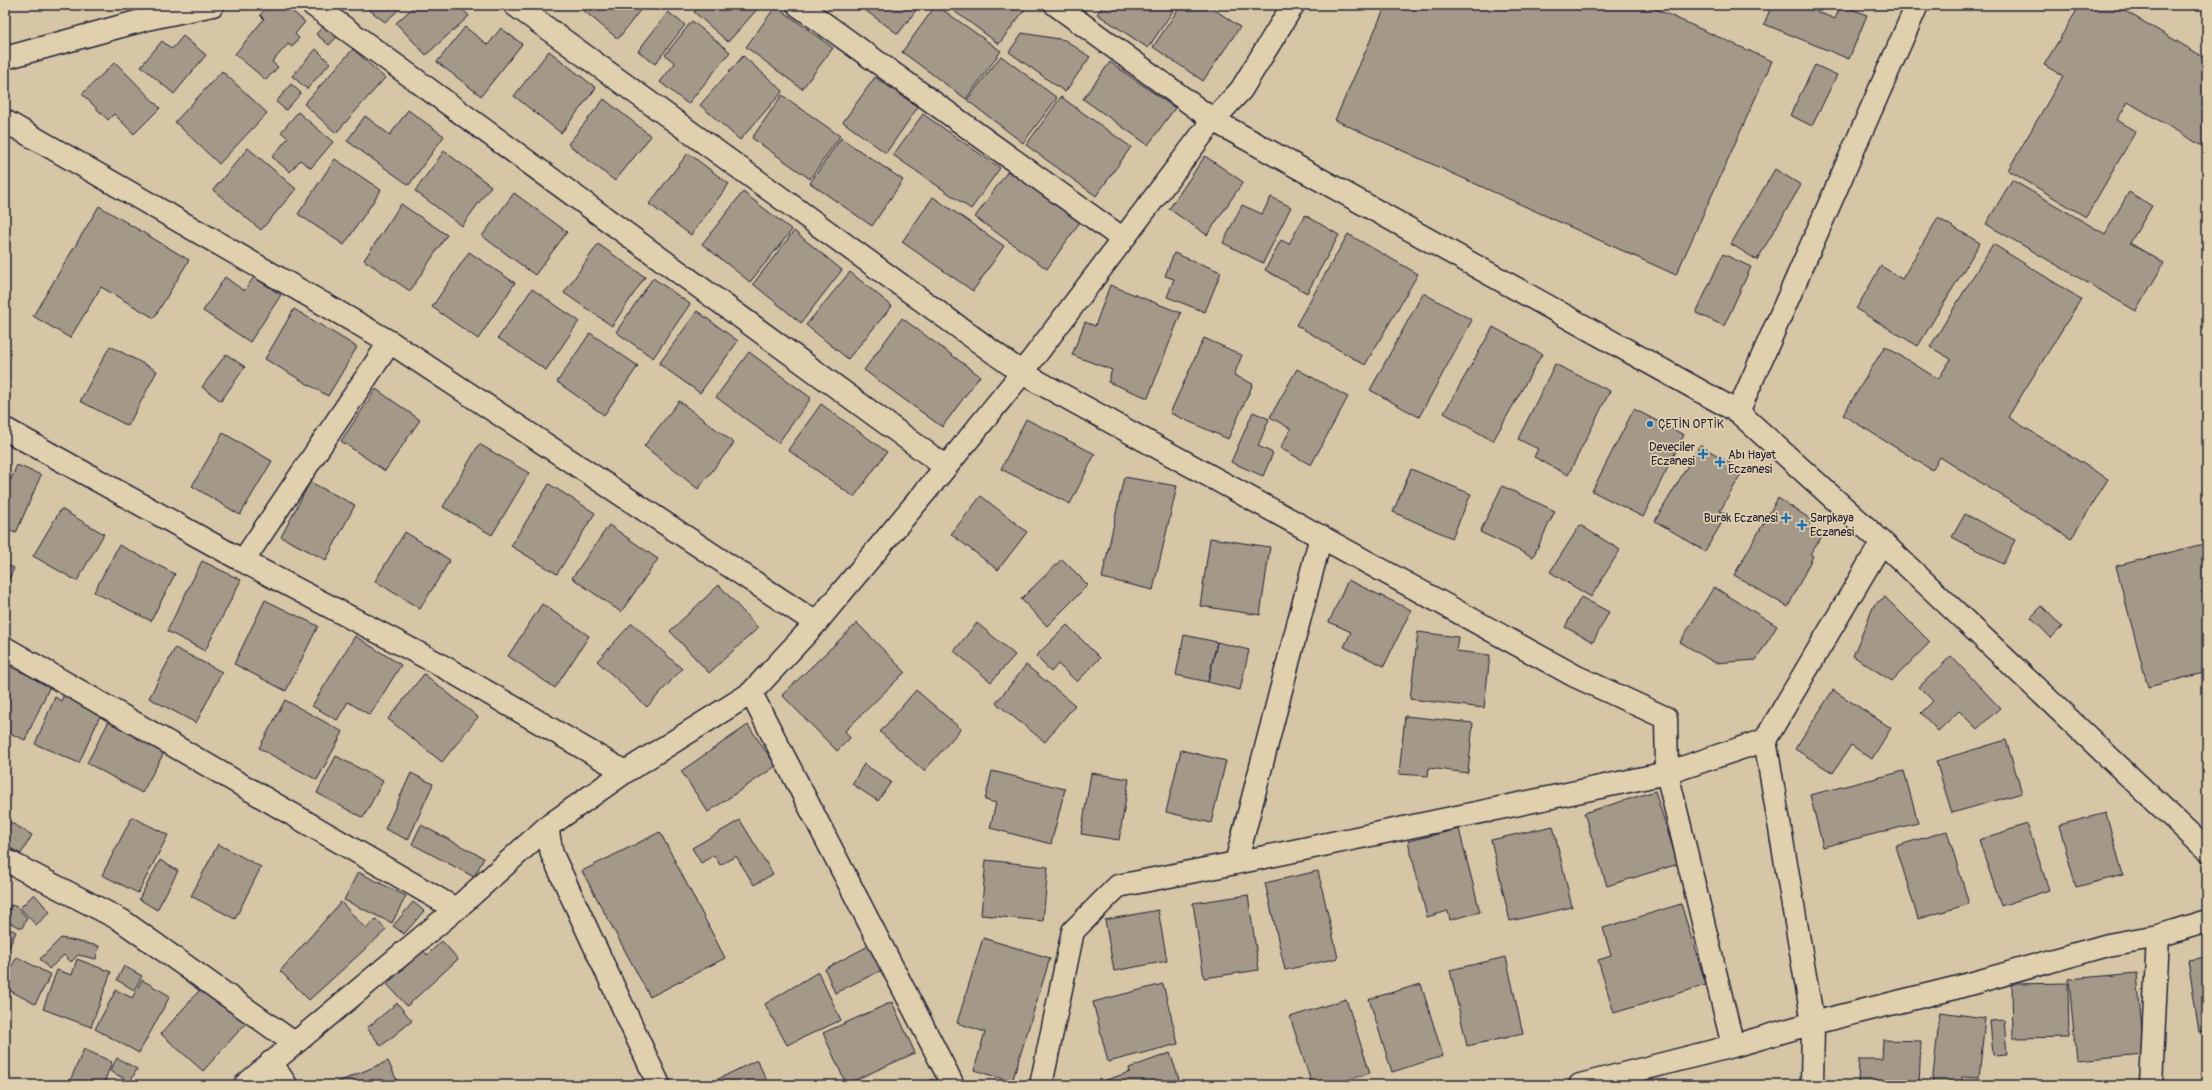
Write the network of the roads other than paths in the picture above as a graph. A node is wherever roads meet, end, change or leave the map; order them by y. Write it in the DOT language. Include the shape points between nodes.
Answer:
graph roads {
  1 [pos="213,5"];
  2 [pos="313,5"];
  3 [pos="515,5"];
  4 [pos="798,5"];
  5 [pos="1056,5"];
  6 [pos="1293,5"];
  7 [pos="1917,5"];
  8 [pos="150,11"];
  9 [pos="5,58"];
  10 [pos="1213,120"];
  11 [pos="5,121"];
  12 [pos="1123,239"];
  13 [pos="390,342"];
  14 [pos="1022,373"];
  15 [pos="1738,412"];
  16 [pos="5,429"];
  17 [pos="946,467"];
  18 [pos="1322,536"];
  19 [pos="1882,542"];
  20 [pos="243,561"];
  21 [pos="816,623"];
  22 [pos="5,648"];
  23 [pos="751,693"];
  24 [pos="1765,740"];
  25 [pos="625,772"];
  26 [pos="1667,773"];
  27 [pos="547,827"];
  28 [pos="2207,850"];
  29 [pos="5,860"];
  30 [pos="1236,863"];
  31 [pos="456,909"];
  32 [pos="2207,921"];
  33 [pos="2158,936"];
  34 [pos="1813,1022"];
  35 [pos="294,1043"];
  36 [pos="1734,1046"];
  37 [pos="271,1062"];
  38 [pos="246,1085"];
  39 [pos="286,1085"];
  40 [pos="659,1085"];
  41 [pos="953,1085"];
  42 [pos="1041,1085"];
  43 [pos="1580,1085"];
  44 [pos="1812,1085"];
  45 [pos="2151,1085"];
  1 -- 8 [label="street"];
  2 -- 17 [label="street"];
  3 -- 14 [label="street"];
  4 -- 12 [label="street"];
  5 -- 10 [label="street"];
  6 -- 10 [label="street" via="1241,90"];
  7 -- 15 [label="street"];
  8 -- 9 [label="street"];
  10 -- 12 [label="street"];
  10 -- 15 [label="street"];
  11 -- 13 [label="street"];
  12 -- 14 [label="street"];
  13 -- 20 [label="street"];
  13 -- 21 [label="street"];
  14 -- 17 [label="street"];
  14 -- 18 [label="street"];
  15 -- 19 [label="street"];
  16 -- 20 [label="street"];
  17 -- 21 [label="street"];
  18 -- 26 [label="street" via="1575,676 1666,718"];
  18 -- 30 [label="street"];
  19 -- 24 [label="street"];
  19 -- 28 [label="street"];
  20 -- 25 [label="street" via="437,662"];
  21 -- 23 [label="street"];
  22 -- 31 [label="street"];
  23 -- 25 [label="street"];
  23 -- 41 [label="street"];
  24 -- 26 [label="street"];
  24 -- 34 [label="street"];
  25 -- 27 [label="street"];
  26 -- 30 [label="street"];
  26 -- 36 [label="street"];
  27 -- 31 [label="street"];
  27 -- 40 [label="street" via="552,854"];
  29 -- 35 [label="street" via="121,920"];
  30 -- 42 [label="street" via="1118,886 1073,931"];
  31 -- 35 [label="street"];
  32 -- 33 [label="street"];
  33 -- 34 [label="street" via="2108,945 1955,988"];
  33 -- 45 [label="street"];
  34 -- 36 [label="street"];
  34 -- 44 [label="street"];
  35 -- 37 [label="street"];
  36 -- 43 [label="street"];
  37 -- 38 [label="street"];
  37 -- 39 [label="street"];
}
